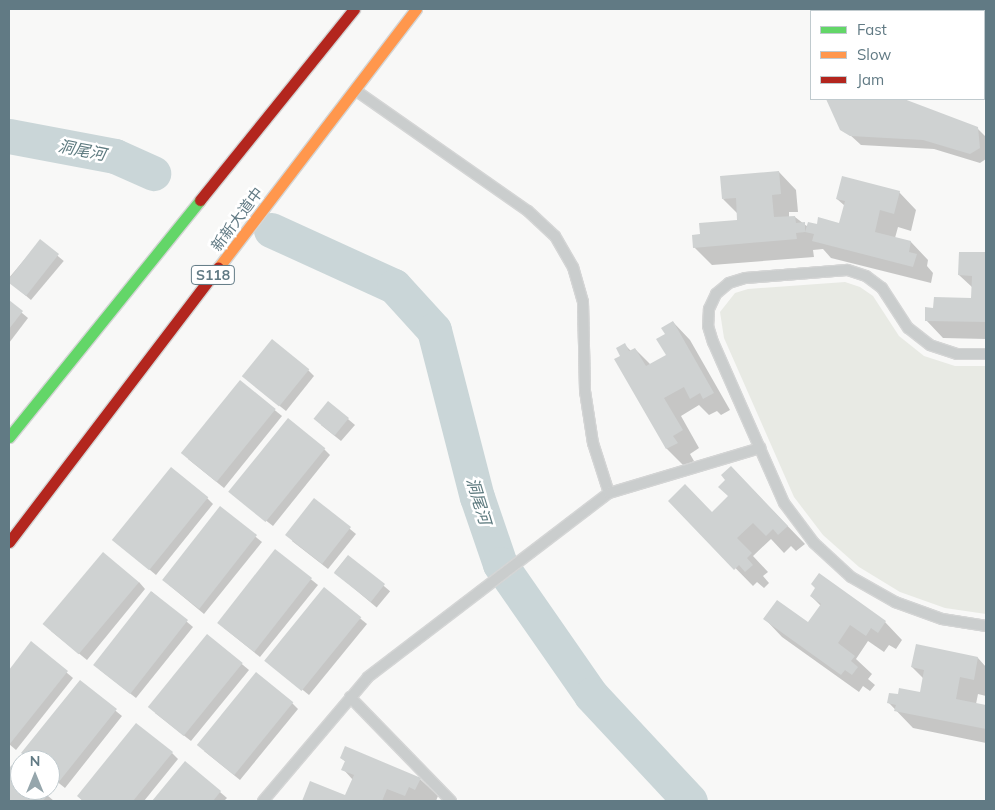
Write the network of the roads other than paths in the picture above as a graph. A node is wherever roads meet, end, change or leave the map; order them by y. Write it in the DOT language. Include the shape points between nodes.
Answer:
graph roads {
  1 [pos="354,9"];
  2 [pos="416,9"];
  3 [pos="355,90"];
  4 [pos="986,354"];
  5 [pos="9,437"];
  6 [pos="760,448"];
  7 [pos="609,493"];
  8 [pos="9,542"];
  9 [pos="986,626"];
  10 [pos="350,697"];
  11 [pos="263,801"];
  12 [pos="451,801"];
  1 -- 5 [label="main road"];
  2 -- 3 [label="main road, 新新大道中 / S118"];
  3 -- 7 [label="lane" via="528,211 555,236 573,267 583,302 584,391 594,443"];
  3 -- 8 [label="main road, 新新大道中 / S118"];
  4 -- 6 [label="lane" via="957,354 930,345 908,328 882,288 866,276 847,270 746,278 729,283 716,294 709,309 708,326"];
  6 -- 7 [label="lane"];
  6 -- 9 [label="lane" via="784,503 814,543 851,577 895,602 942,619"];
  7 -- 10 [label="lane" via="368,677"];
  10 -- 11 [label="lane"];
  10 -- 12 [label="lane"];
}
